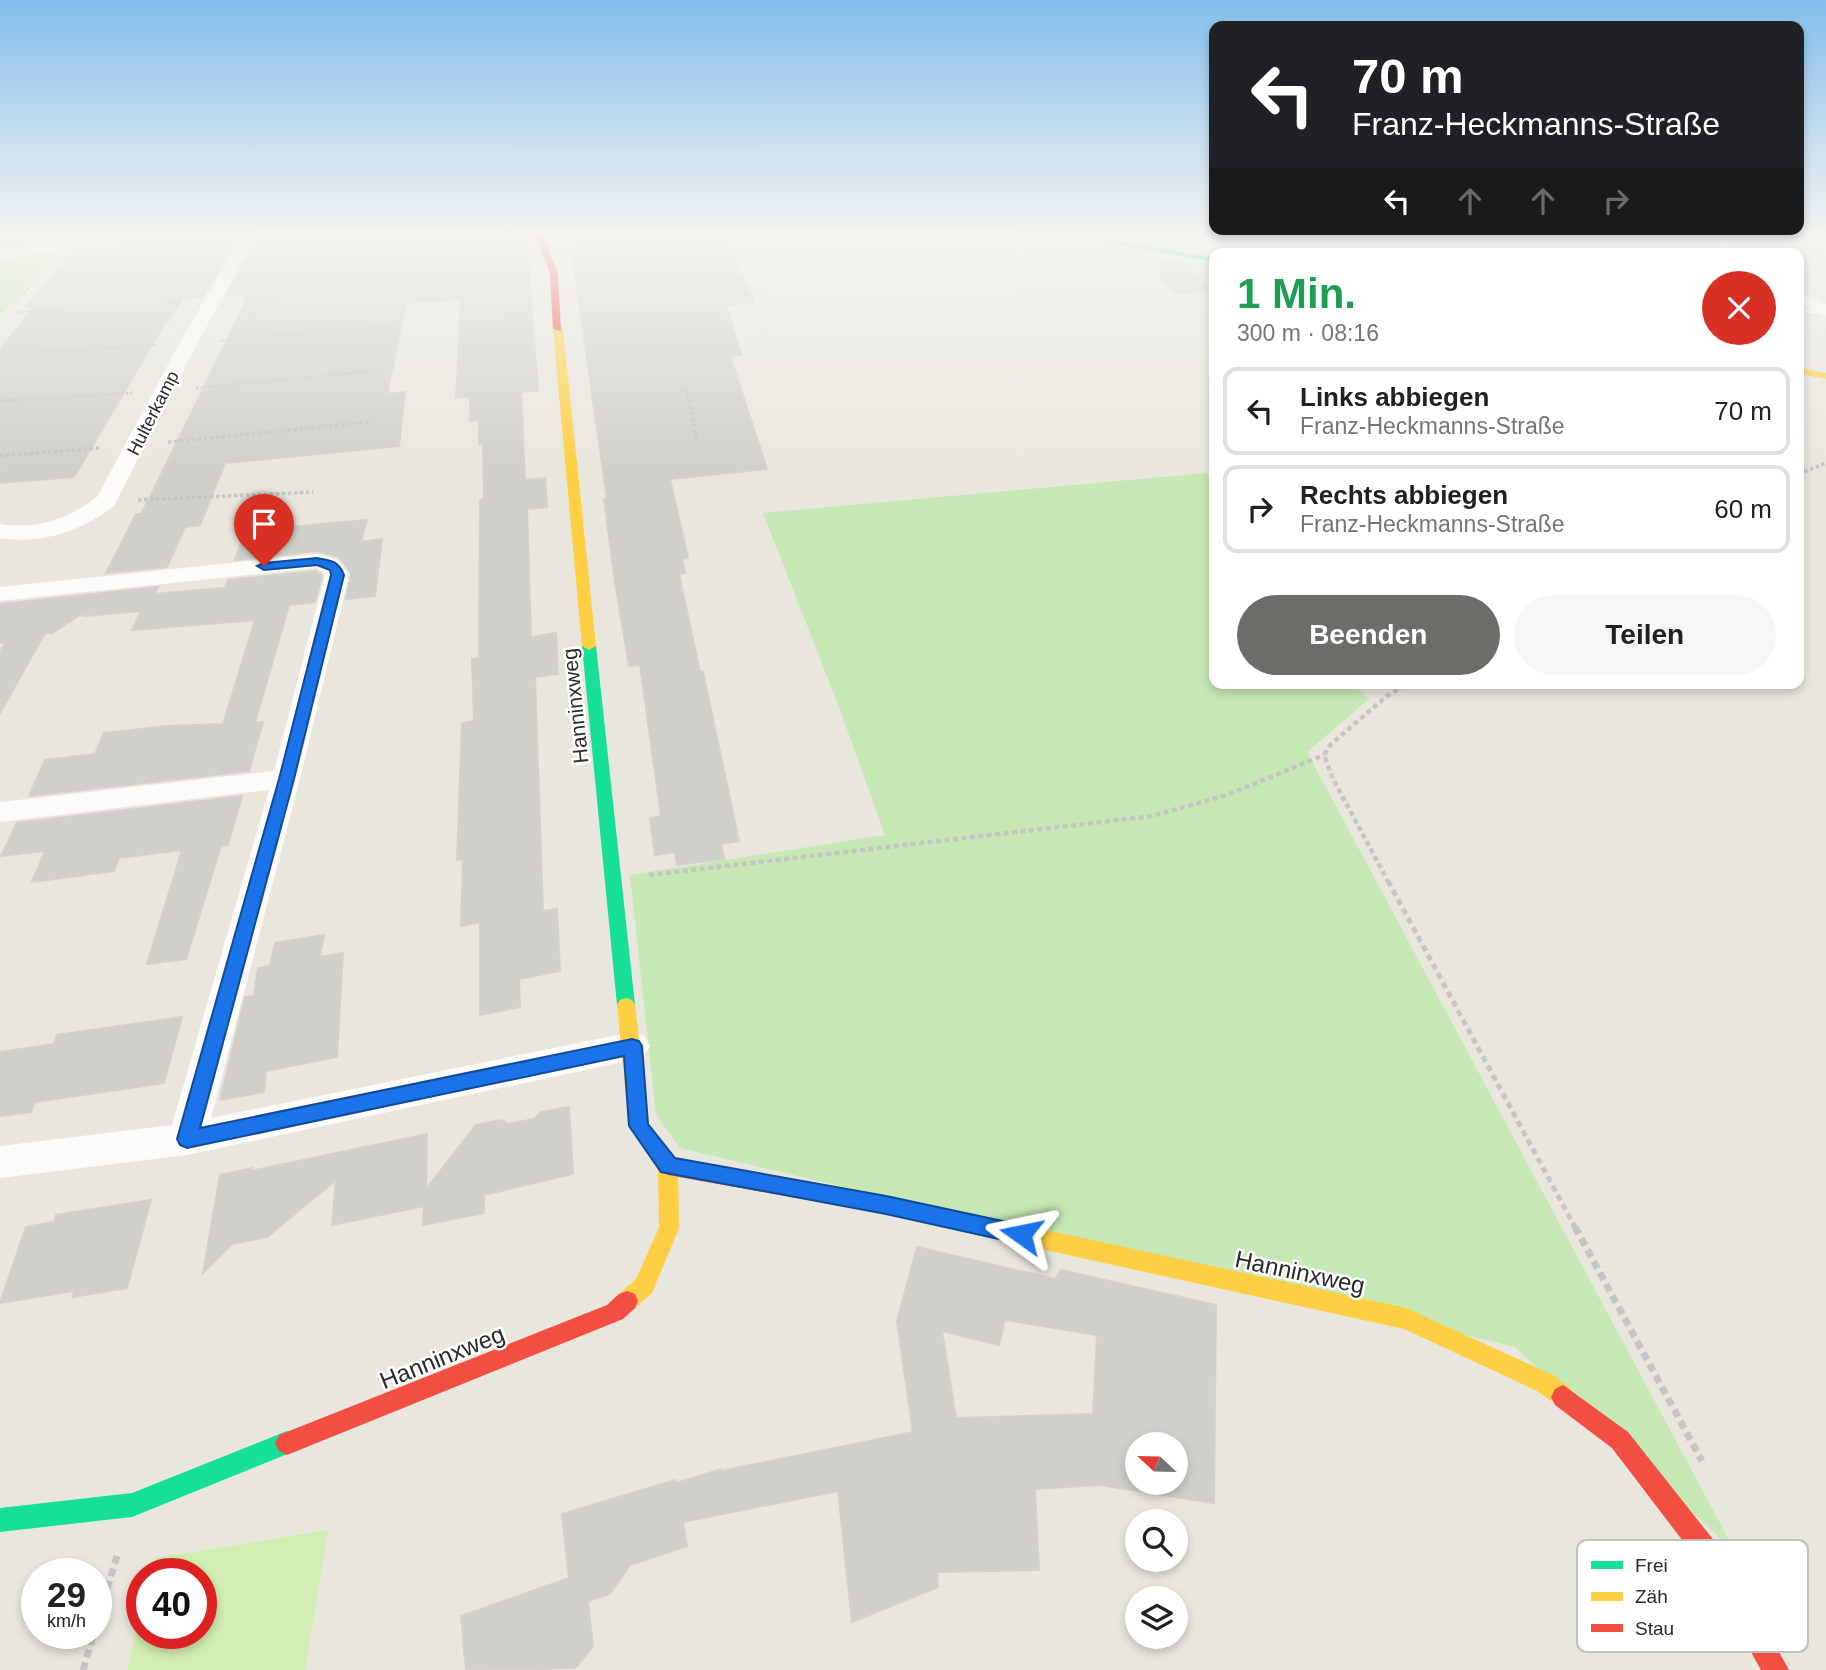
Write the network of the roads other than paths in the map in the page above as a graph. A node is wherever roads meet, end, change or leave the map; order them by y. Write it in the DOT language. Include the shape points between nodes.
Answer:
graph roads {
  1 [pos="206,313"];
  2 [pos="557,313"];
  3 [pos="1804,372"];
  4 [pos="1826,376"];
  5 [pos="4,539"];
  6 [pos="0,594"];
  7 [pos="286,779"];
  8 [pos="0,812"];
  9 [pos="632,1046"];
  10 [pos="187,1139"];
  11 [pos="0,1162"];
  12 [pos="668,1166"];
  13 [pos="0,1520"];
  14 [pos="1697,1540"];
  15 [pos="1766,1652"];
  16 [pos="1776,1670"];
  1 -- 5 [label="street, Hulterkamp" via="137,445 99,506 66,524"];
  2 -- 9 [label="street, Hanninxweg"];
  3 -- 4 [label="street"];
  6 -- 7 [label="street" via="328,563 337,575"];
  7 -- 8 [label="street"];
  7 -- 10 [label="street"];
  9 -- 10 [label="street"];
  9 -- 12 [label="street, Hanninxweg" via="639,1126"];
  10 -- 11 [label="street"];
  12 -- 13 [label="street, Hanninxweg" via="669,1228 644,1286 615,1312 132,1505"];
  12 -- 14 [label="street, Hanninxweg" via="886,1205 1419,1324 1545,1383 1620,1440"];
  15 -- 16 [label="street, Hanninxweg"];
}
